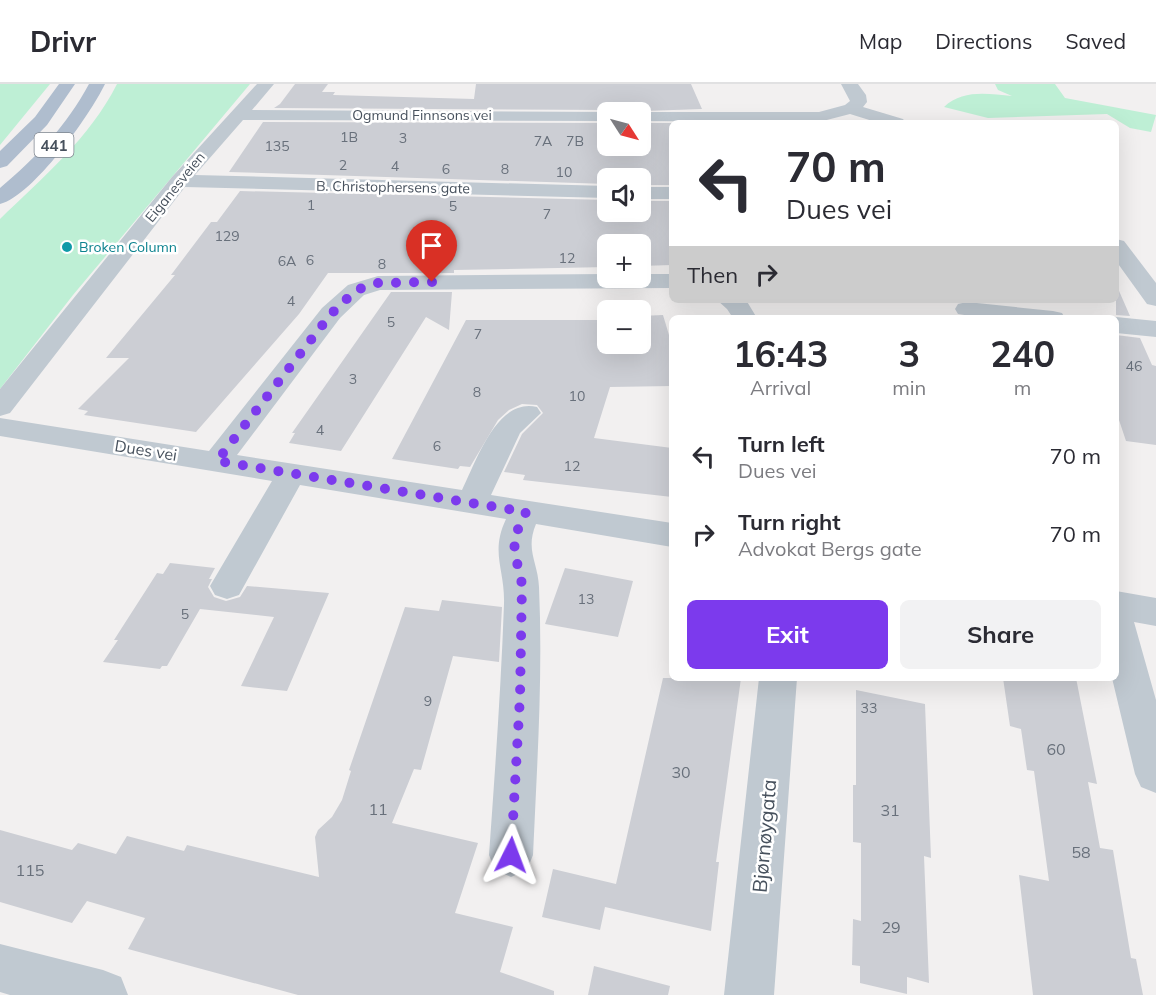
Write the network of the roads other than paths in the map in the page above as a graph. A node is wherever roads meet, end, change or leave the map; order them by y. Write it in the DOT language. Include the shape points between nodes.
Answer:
graph roads {
  1 [pos="67,84"];
  2 [pos="97,84"];
  3 [pos="266,84"];
  4 [pos="849,84"];
  5 [pos="855,105"];
  6 [pos="236,115"];
  7 [pos="597,116"];
  8 [pos="651,116"];
  9 [pos="890,120"];
  10 [pos="0,162"];
  11 [pos="179,181"];
  12 [pos="597,192"];
  13 [pos="651,193"];
  14 [pos="669,193"];
  15 [pos="0,198"];
  16 [pos="1119,250"];
  17 [pos="669,281"];
  18 [pos="1156,299"];
  19 [pos="965,309"];
  20 [pos="1024,315"];
  21 [pos="1119,325"];
  22 [pos="1156,329"];
  23 [pos="0,407"];
  24 [pos="527,413"];
  25 [pos="0,427"];
  26 [pos="217,461"];
  27 [pos="291,474"];
  28 [pos="472,502"];
  29 [pos="526,512"];
  30 [pos="669,535"];
  31 [pos="227,586"];
  32 [pos="1119,606"];
  33 [pos="1156,612"];
  34 [pos="1119,632"];
  35 [pos="778,681"];
  36 [pos="1156,774"];
  37 [pos="511,855"];
  38 [pos="0,968"];
  39 [pos="104,995"];
  40 [pos="749,995"];
  1 -- 10 [label="main road, 441" via="41,121"];
  2 -- 15 [label="main road, 441" via="90,101 69,129"];
  3 -- 6 [label="street, Eiganesveien"];
  4 -- 5 [label="street" via="858,95"];
  5 -- 8 [label="street" via="819,117"];
  5 -- 9 [label="street"];
  6 -- 7 [label="street, Ogmund Finnsons vei"];
  6 -- 11 [label="street, Eiganesveien"];
  11 -- 12 [label="street, B. Christophersens gate"];
  11 -- 23 [label="street, Eiganesveien"];
  13 -- 14 [label="street"];
  16 -- 18 [label="street"];
  17 -- 26 [label="street" via="378,283 356,290 331,314"];
  19 -- 20 [label="street"];
  21 -- 22 [label="street"];
  24 -- 28 [label="street" via="508,428"];
  25 -- 26 [label="street, Dues vei"];
  26 -- 27 [label="street, Dues vei"];
  27 -- 28 [label="street, Dues vei"];
  27 -- 31 [label="street"];
  28 -- 29 [label="street, Dues vei"];
  29 -- 30 [label="street, Dues vei"];
  29 -- 37 [label="street" via="514,538 522,584"];
  32 -- 33 [label="street"];
  34 -- 36 [label="street"];
  35 -- 40 [label="street, Bjørnøygata"];
  38 -- 39 [label="street"];
}
